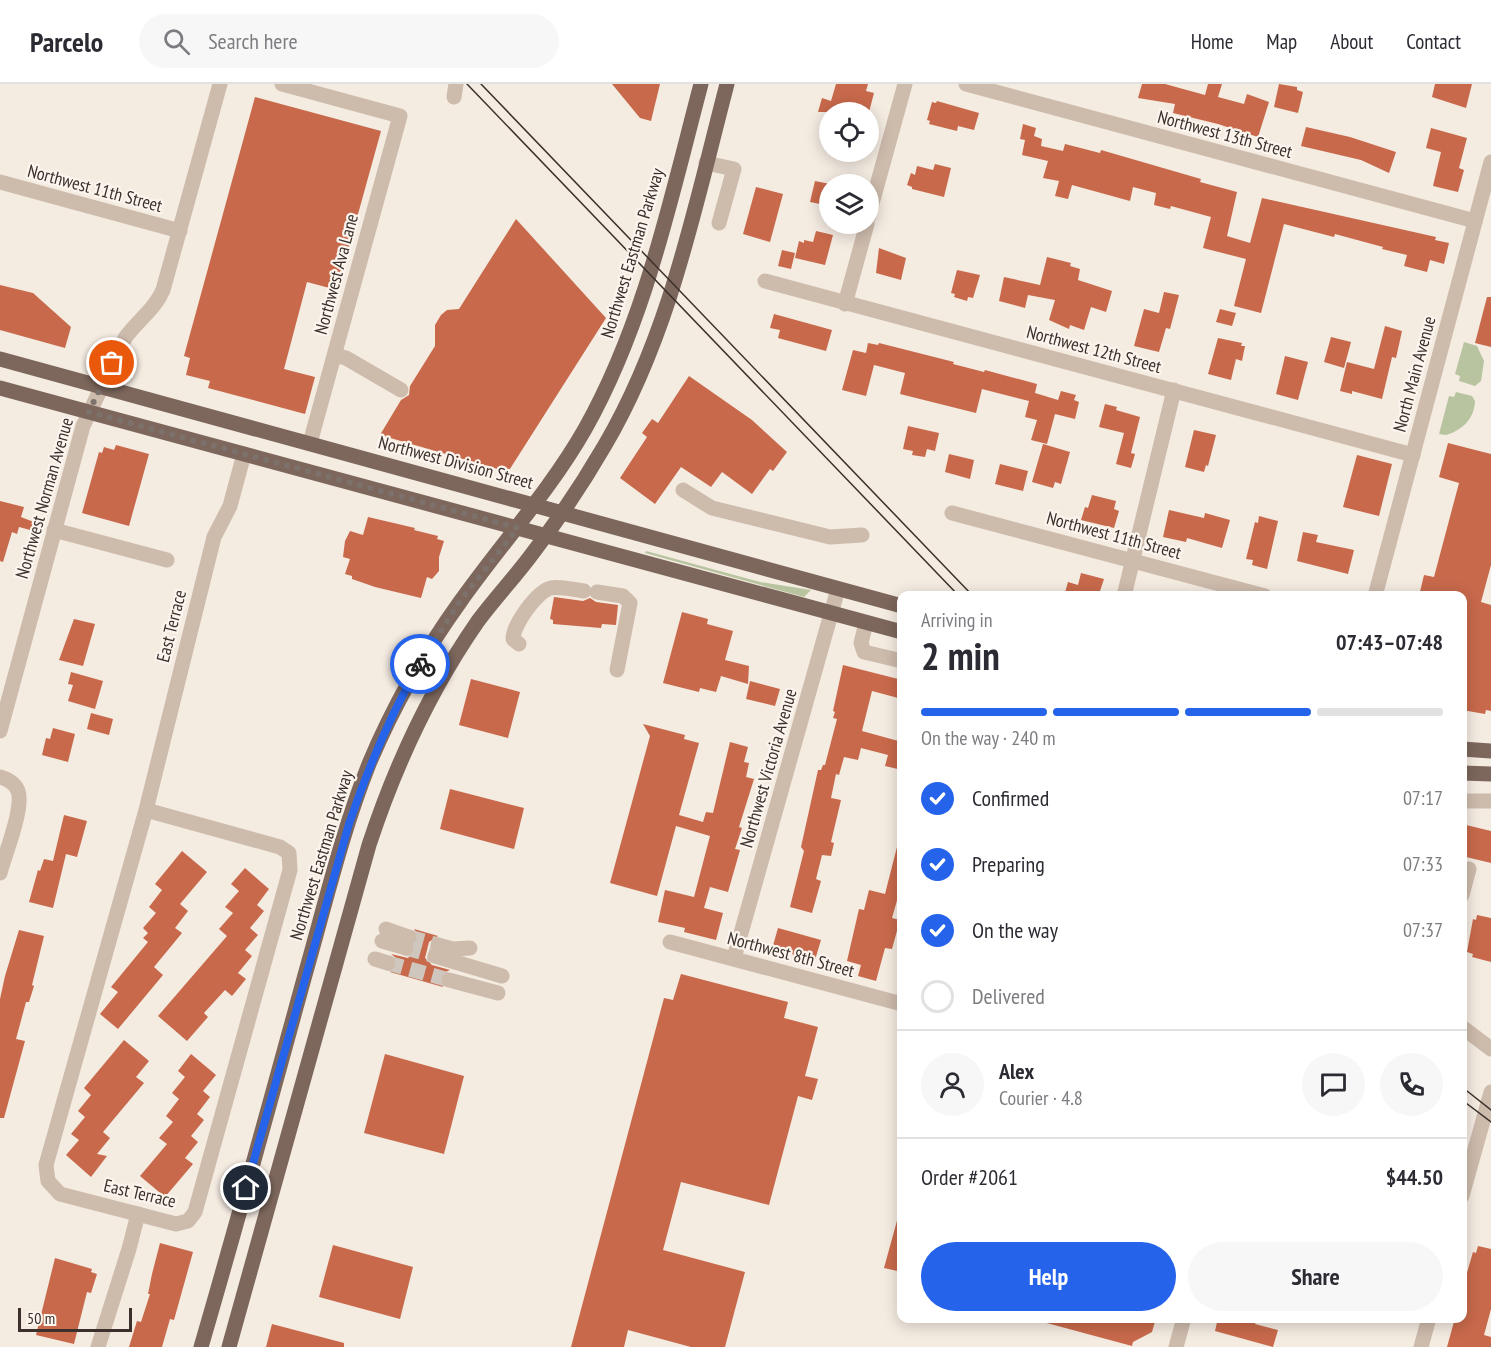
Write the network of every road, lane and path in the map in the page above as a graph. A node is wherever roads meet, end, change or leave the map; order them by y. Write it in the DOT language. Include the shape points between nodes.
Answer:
graph roads {
  1 [pos="220,84"];
  2 [pos="282,84"];
  3 [pos="701,84"];
  4 [pos="727,84"];
  5 [pos="905,84"];
  6 [pos="966,84"];
  7 [pos="1491,162"];
  8 [pos="706,163"];
  9 [pos="879,178"];
  10 [pos="0,182"];
  11 [pos="1475,221"];
  12 [pos="718,223"];
  13 [pos="180,231"];
  14 [pos="864,234"];
  15 [pos="765,281"];
  16 [pos="845,304"];
  17 [pos="335,355"];
  18 [pos="0,359"];
  19 [pos="100,387"];
  20 [pos="0,388"];
  21 [pos="401,390"];
  22 [pos="1174,390"];
  23 [pos="89,412"];
  24 [pos="310,443"];
  25 [pos="244,454"];
  26 [pos="1413,455"];
  27 [pos="683,490"];
  28 [pos="536,504"];
  29 [pos="563,512"];
  30 [pos="952,513"];
  31 [pos="518,528"];
  32 [pos="54,530"];
  33 [pos="546,535"];
  34 [pos="862,535"];
  35 [pos="167,560"];
  36 [pos="1133,560"];
  37 [pos="838,589"];
  38 [pos="1125,591"];
  39 [pos="1247,591"];
  40 [pos="1377,591"];
  41 [pos="897,605"];
  42 [pos="832,614"];
  43 [pos="866,623"];
  44 [pos="897,631"];
  45 [pos="519,644"];
  46 [pos="897,660"];
  47 [pos="617,670"];
  48 [pos="0,731"];
  49 [pos="1467,749"];
  50 [pos="1491,751"];
  51 [pos="1467,773"];
  52 [pos="1491,774"];
  53 [pos="5,778"];
  54 [pos="1491,782"];
  55 [pos="1467,801"];
  56 [pos="1491,801"];
  57 [pos="146,810"];
  58 [pos="1469,869"];
  59 [pos="0,873"];
  60 [pos="1467,876"];
  61 [pos="384,935"];
  62 [pos="670,942"];
  63 [pos="408,943"];
  64 [pos="470,948"];
  65 [pos="734,958"];
  66 [pos="502,976"];
  67 [pos="449,980"];
  68 [pos="498,993"];
  69 [pos="897,1003"];
  70 [pos="1467,1031"];
  71 [pos="1491,1049"];
  72 [pos="1491,1092"];
  73 [pos="1467,1178"];
  74 [pos="138,1214"];
  75 [pos="1183,1323"];
  76 [pos="1428,1323"];
  77 [pos="98,1347"];
  78 [pos="201,1347"];
  79 [pos="229,1347"];
  80 [pos="1176,1347"];
  81 [pos="1421,1347"];
  1 -- 13 [label="street, Northwest Norman Avenue"];
  2 -- 17 [label="street, Northwest Ava Lane" via="400,116"];
  3 -- 28 [label="main road, Northwest Eastman Parkway" via="653,263 630,331 584,431"];
  4 -- 8 [label="main road"];
  5 -- 9 [label="street"];
  6 -- 11 [label="street, Northwest 13th Street"];
  7 -- 11 [label="street, North Main Avenue"];
  8 -- 12 [label="street" via="734,169"];
  8 -- 29 [label="main road" via="657,336 621,416"];
  10 -- 13 [label="street, Northwest 11th Street"];
  11 -- 26 [label="street, North Main Avenue"];
  13 -- 19 [label="street, Northwest Norman Avenue" via="160,298 125,338"];
  14 -- 16 [label="street"];
  15 -- 16 [label="street, Northwest 12th Street"];
  16 -- 22 [label="street, Northwest 12th Street"];
  17 -- 21 [label="street"];
  17 -- 24 [label="street, Northwest Ava Lane"];
  18 -- 19 [label="main road, Northwest Division Street"];
  19 -- 23 [label="street, Northwest Norman Avenue"];
  19 -- 24 [label="main road, Northwest Division Street"];
  20 -- 23 [label="main road"];
  22 -- 26 [label="street, Northwest 12th Street"];
  22 -- 36 [label="street"];
  23 -- 25 [label="main road"];
  23 -- 32 [label="street, Northwest Norman Avenue"];
  24 -- 28 [label="main road, Northwest Division Street"];
  25 -- 31 [label="main road"];
  25 -- 57 [label="street, East Terrace" via="230,506 214,537"];
  26 -- 40 [label="street, North Main Avenue"];
  27 -- 34 [label="street" via="712,508 830,537"];
  28 -- 29 [label="main road, Northwest Division Street"];
  28 -- 31 [label="main road, Northwest Eastman Parkway"];
  29 -- 33 [label="main road"];
  29 -- 37 [label="main road, Northwest Division Street"];
  30 -- 36 [label="street, Northwest 11th Street"];
  31 -- 33 [label="main road"];
  31 -- 78 [label="main road, Northwest Eastman Parkway" via="460,601 429,648 369,765 338,861"];
  32 -- 35 [label="street"];
  32 -- 48 [label="street, Northwest Norman Avenue"];
  33 -- 42 [label="main road"];
  33 -- 79 [label="main road" via="454,658 423,712 391,784 369,845"];
  36 -- 38 [label="street"];
  36 -- 39 [label="street, Northwest 11th Street"];
  37 -- 41 [label="main road, Northwest Division Street"];
  37 -- 42 [label="street, Northwest Victoria Avenue"];
  42 -- 43 [label="main road"];
  42 -- 65 [label="street, Northwest Victoria Avenue"];
  43 -- 44 [label="main road"];
  43 -- 46 [label="street" via="861,643 864,652"];
  45 -- 47 [label="street" via="513,639 513,630 545,590 553,587 622,596 630,603"];
  49 -- 50 [label="main road"];
  51 -- 52 [label="main road"];
  52 -- 54 [label="street"];
  53 -- 59 [label="street" via="18,789 19,803"];
  55 -- 56 [label="street"];
  57 -- 74 [label="street, East Terrace" via="46,1165 48,1181 60,1194"];
  57 -- 74 [label="street, East Terrace" via="280,847 289,853 291,870 195,1212 188,1221 176,1224"];
  58 -- 60 [label="street"];
  61 -- 63 [label="street"];
  62 -- 65 [label="street, Northwest 8th Street"];
  64 -- 66 [label="street" via="436,951"];
  65 -- 69 [label="street, Northwest 8th Street"];
  67 -- 68 [label="street"];
  70 -- 71 [label="street"];
  72 -- 73 [label="street"];
  74 -- 77 [label="street"];
  75 -- 80 [label="street"];
  76 -- 81 [label="street"];
}
